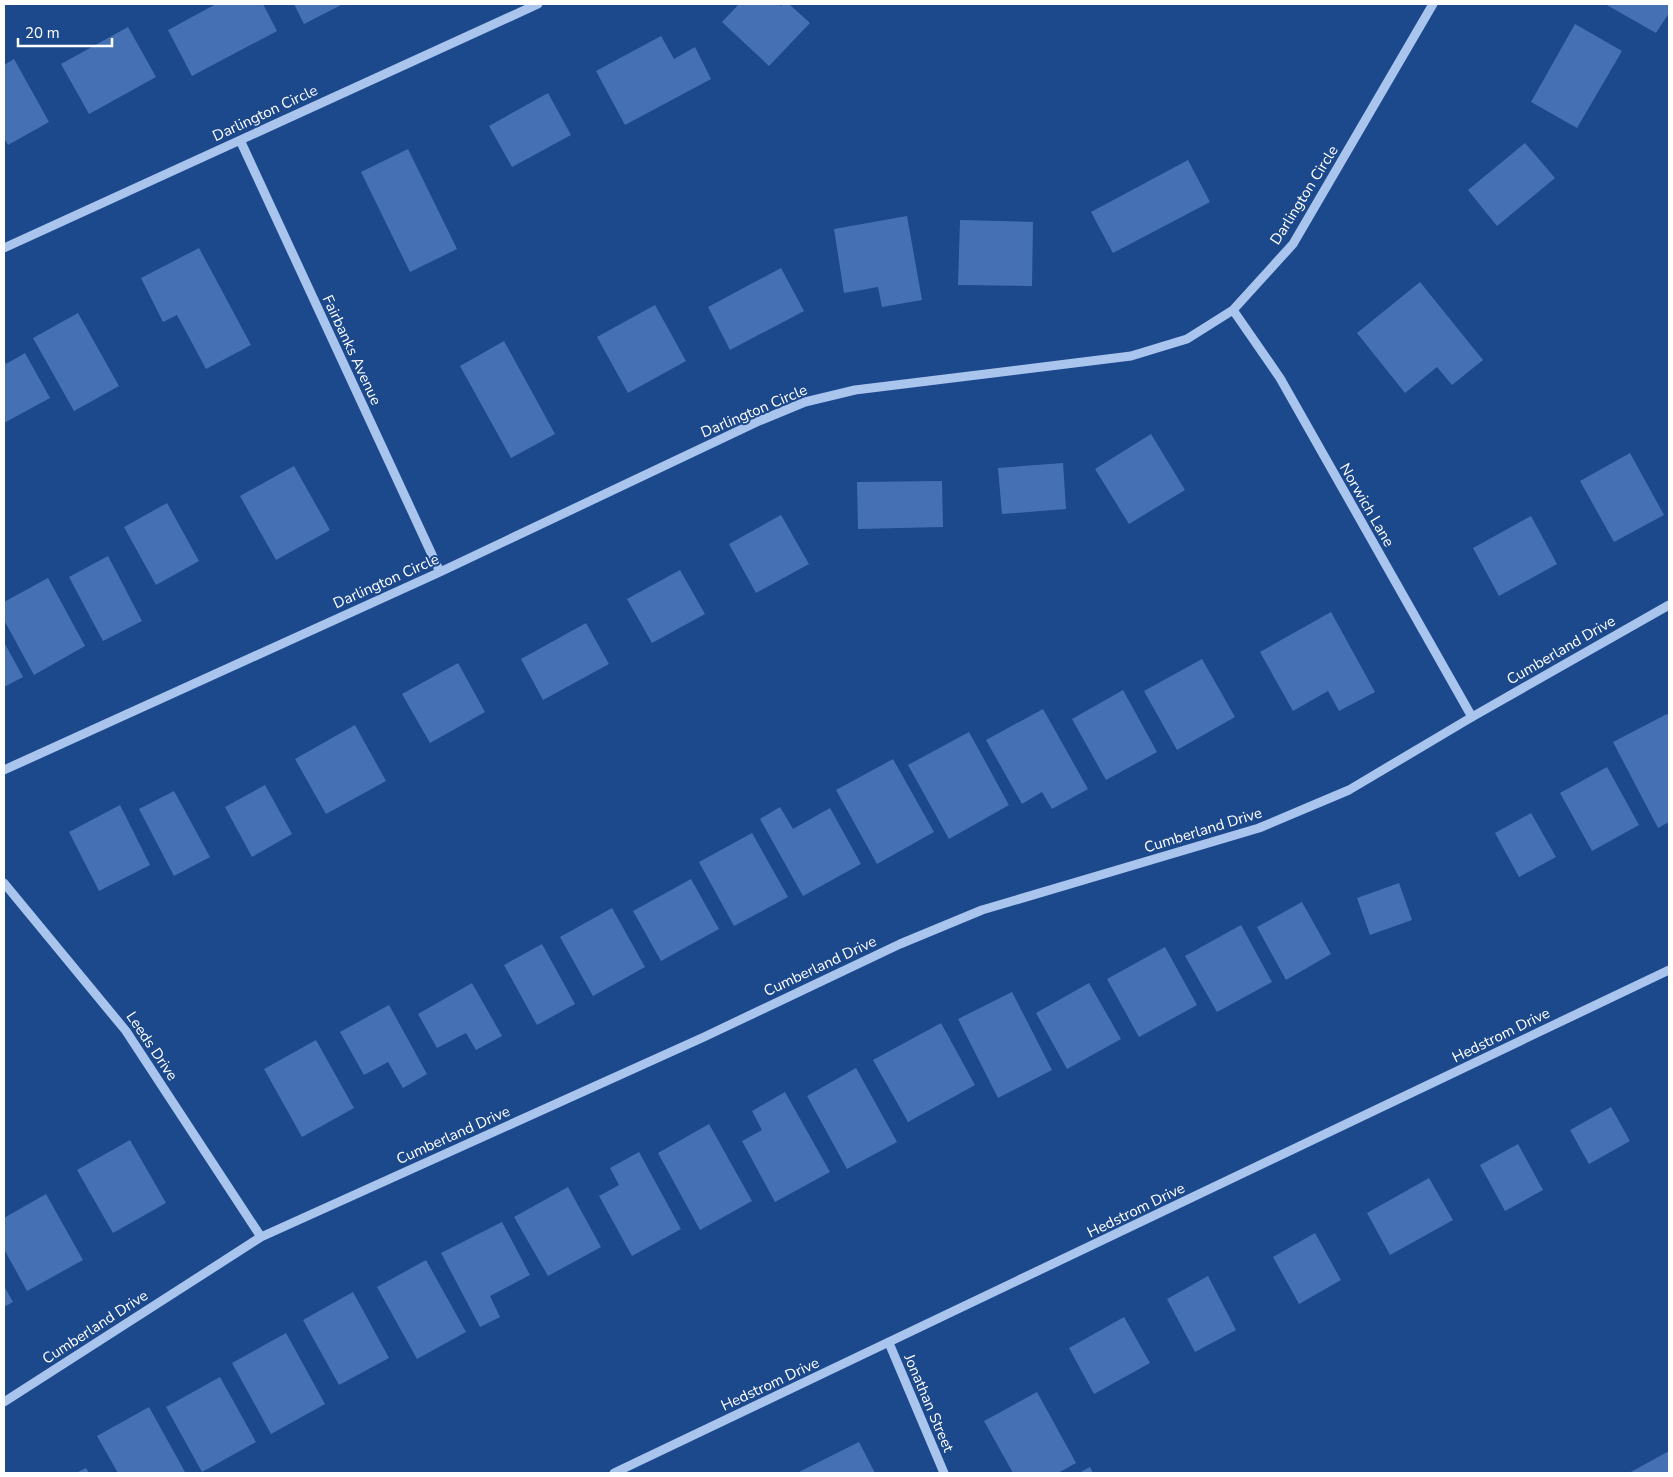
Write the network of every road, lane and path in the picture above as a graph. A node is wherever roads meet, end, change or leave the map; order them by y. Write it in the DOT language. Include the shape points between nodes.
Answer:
graph roads {
  1 [pos="538,4"];
  2 [pos="1433,4"];
  3 [pos="240,140"];
  4 [pos="4,248"];
  5 [pos="1233,310"];
  6 [pos="440,572"];
  7 [pos="1669,605"];
  8 [pos="1472,717"];
  9 [pos="4,770"];
  10 [pos="4,883"];
  11 [pos="1669,970"];
  12 [pos="261,1237"];
  13 [pos="889,1343"];
  14 [pos="4,1402"];
  15 [pos="614,1473"];
  16 [pos="944,1473"];
  1 -- 3 [label="street, Darlington Circle"];
  2 -- 5 [label="street, Darlington Circle" via="1293,244"];
  3 -- 4 [label="street, Darlington Circle"];
  3 -- 6 [label="street, Fairbanks Avenue"];
  5 -- 6 [label="street, Darlington Circle" via="1187,339 1131,356 855,390 805,402"];
  5 -- 8 [label="street, Norwich Lane" via="1280,378"];
  6 -- 9 [label="street, Darlington Circle"];
  7 -- 8 [label="street, Cumberland Drive"];
  8 -- 12 [label="street, Cumberland Drive" via="1349,790 1259,828 982,910 900,944 704,1037"];
  10 -- 12 [label="street, Leeds Drive" via="126,1031"];
  11 -- 13 [label="street, Hedstrom Drive"];
  12 -- 14 [label="street, Cumberland Drive"];
  13 -- 15 [label="street, Hedstrom Drive"];
  13 -- 16 [label="street, Jonathan Street"];
}
